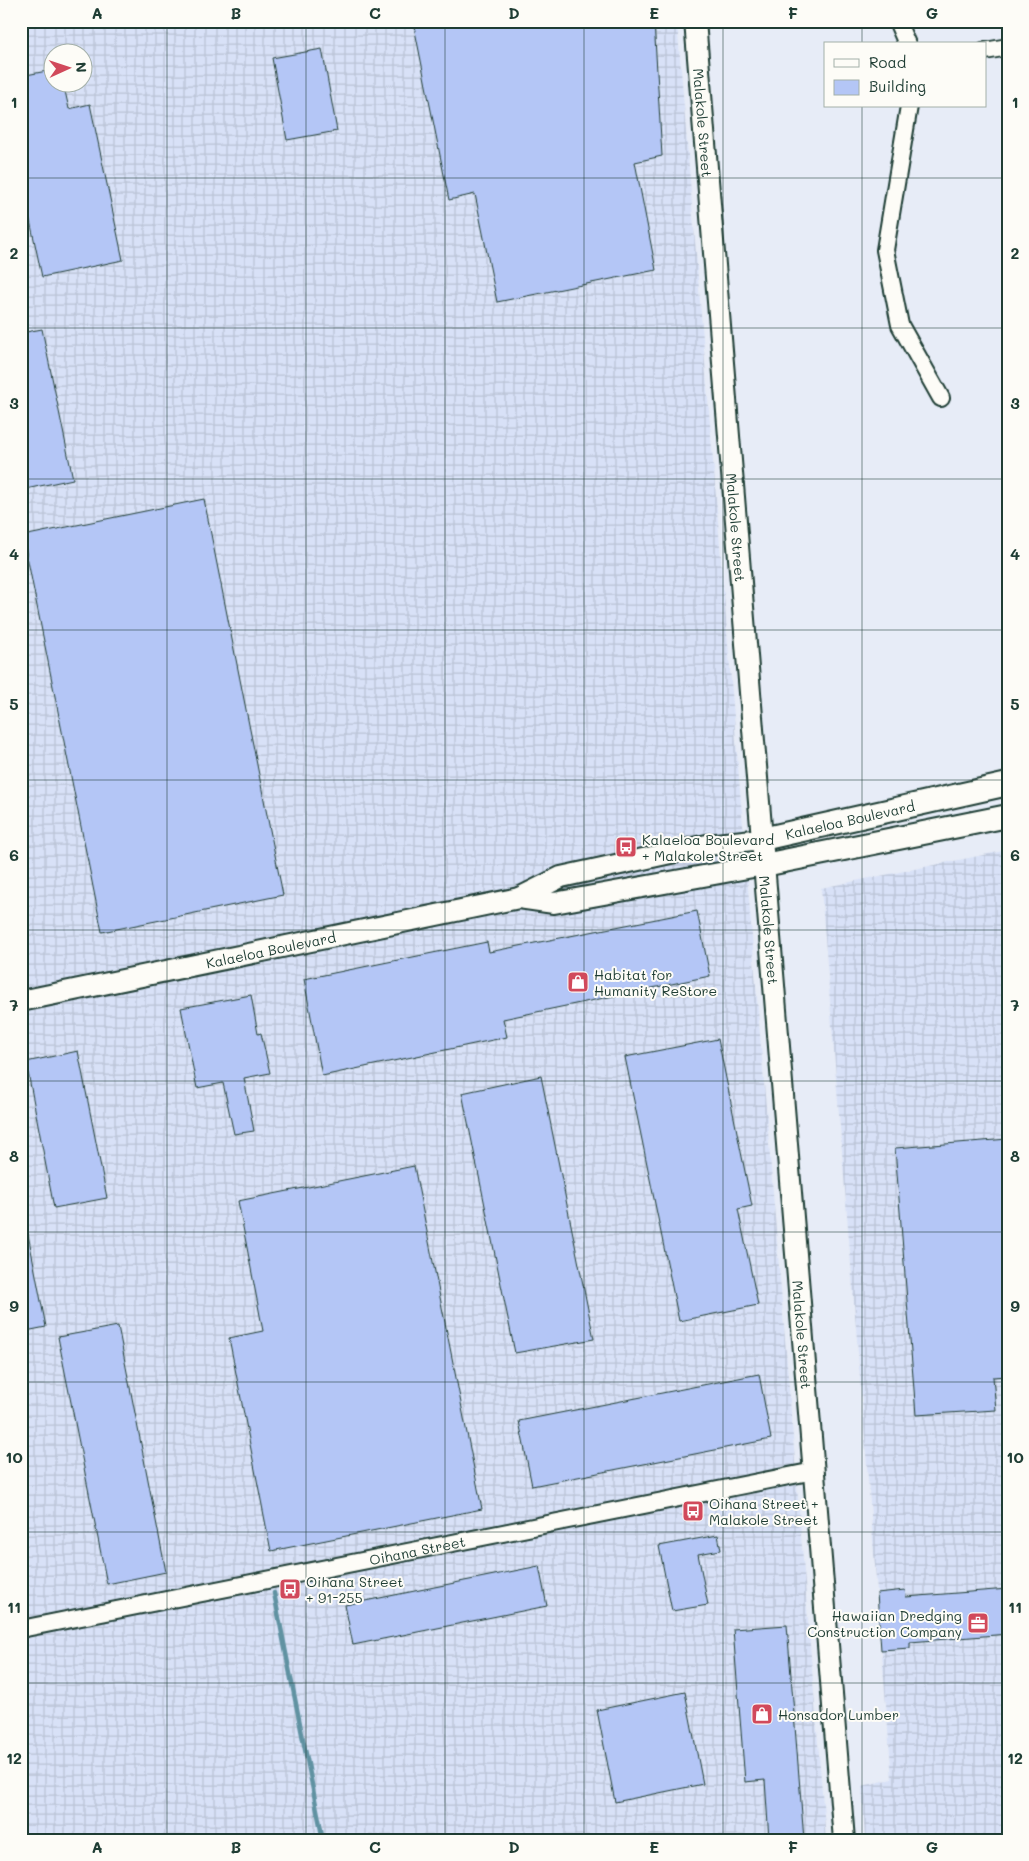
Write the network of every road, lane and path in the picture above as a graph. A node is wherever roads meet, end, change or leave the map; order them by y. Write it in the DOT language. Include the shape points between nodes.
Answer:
graph roads {
  1 [pos="695,21"];
  2 [pos="897,21"];
  3 [pos="906,42"];
  4 [pos="1008,47"];
  5 [pos="986,51"];
  6 [pos="909,108"];
  7 [pos="941,398"];
  8 [pos="1008,784"];
  9 [pos="1008,816"];
  10 [pos="762,839"];
  11 [pos="764,865"];
  12 [pos="519,898"];
  13 [pos="21,1001"];
  14 [pos="814,1471"];
  15 [pos="21,1629"];
  16 [pos="844,1840"];
  1 -- 10 [label="street, Malakole Street"];
  2 -- 3 [label="street"];
  4 -- 5 [label="street"];
  6 -- 7 [label="street" via="885,250 900,325"];
  8 -- 10 [label="main road, Kalaeloa Boulevard"];
  9 -- 11 [label="main road, Kalaeloa Boulevard"];
  10 -- 11 [label="street, Malakole Street"];
  10 -- 12 [label="street, Kalaeloa Boulevard" via="707,845 561,877"];
  11 -- 12 [label="street, Kalaeloa Boulevard" via="554,903"];
  11 -- 14 [label="street, Malakole Street"];
  12 -- 13 [label="street, Kalaeloa Boulevard"];
  14 -- 15 [label="street, Oihana Street"];
  14 -- 16 [label="street, Malakole Street"];
}
